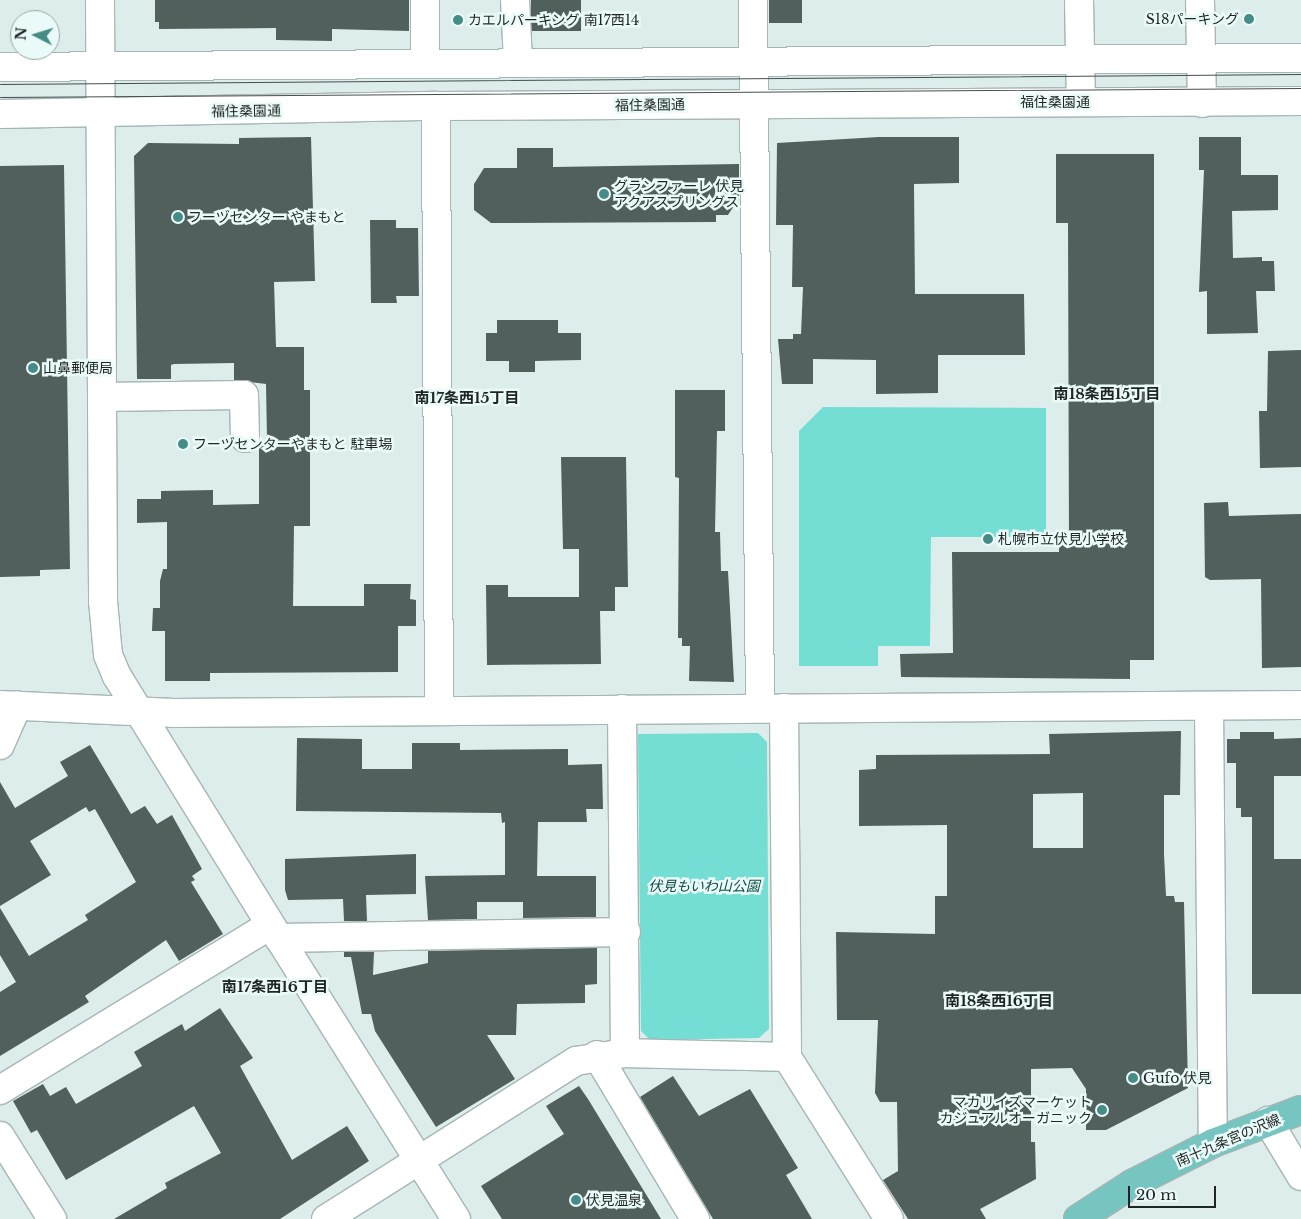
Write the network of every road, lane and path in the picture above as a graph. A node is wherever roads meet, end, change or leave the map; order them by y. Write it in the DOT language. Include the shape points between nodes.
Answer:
graph roads {
  1 [pos="100,0"];
  2 [pos="425,0"];
  3 [pos="516,0"];
  4 [pos="753,0"];
  5 [pos="1079,0"];
  6 [pos="1200,0"];
  7 [pos="1301,58"];
  8 [pos="1201,59"];
  9 [pos="754,60"];
  10 [pos="1080,60"];
  11 [pos="518,62"];
  12 [pos="425,63"];
  13 [pos="100,66"];
  14 [pos="0,67"];
  15 [pos="1081,101"];
  16 [pos="1301,101"];
  17 [pos="1202,103"];
  18 [pos="754,104"];
  19 [pos="436,106"];
  20 [pos="0,114"];
  21 [pos="100,114"];
  22 [pos="102,397"];
  23 [pos="245,438"];
  24 [pos="1301,705"];
  25 [pos="9,706"];
  26 [pos="1209,706"];
  27 [pos="772,708"];
  28 [pos="622,709"];
  29 [pos="439,711"];
  30 [pos="142,713"];
  31 [pos="0,745"];
  32 [pos="274,932"];
  33 [pos="626,932"];
  34 [pos="625,1053"];
  35 [pos="597,1056"];
  36 [pos="787,1057"];
  37 [pos="0,1090"];
  38 [pos="1301,1110"];
  39 [pos="1268,1121"];
  40 [pos="0,1136"];
  41 [pos="1213,1143"];
  42 [pos="419,1159"];
  43 [pos="1301,1176"];
  44 [pos="52,1219"];
  45 [pos="326,1219"];
  46 [pos="456,1219"];
  47 [pos="695,1219"];
  48 [pos="889,1219"];
  49 [pos="1078,1219"];
  1 -- 13 [label="street"];
  2 -- 12 [label="street"];
  3 -- 11 [label="street"];
  4 -- 9 [label="street"];
  5 -- 10 [label="street"];
  6 -- 8 [label="street"];
  7 -- 8 [label="street"];
  8 -- 10 [label="street"];
  8 -- 17 [label="street"];
  9 -- 10 [label="street"];
  9 -- 11 [label="street"];
  9 -- 18 [label="street"];
  10 -- 15 [label="street"];
  11 -- 12 [label="street"];
  12 -- 13 [label="street"];
  13 -- 14 [label="street"];
  13 -- 21 [label="street"];
  15 -- 17 [label="street, 福住桑園通"];
  15 -- 18 [label="street, 福住桑園通"];
  16 -- 17 [label="street, 福住桑園通"];
  18 -- 19 [label="street, 福住桑園通"];
  18 -- 27 [label="street"];
  19 -- 21 [label="street, 福住桑園通"];
  19 -- 29 [label="street"];
  20 -- 21 [label="street, 福住桑園通"];
  21 -- 22 [label="street"];
  22 -- 23 [label="street" via="244,395"];
  22 -- 30 [label="street" via="105,633 117,676"];
  24 -- 26 [label="street"];
  25 -- 30 [label="street"];
  25 -- 31 [label="street"];
  26 -- 27 [label="street"];
  26 -- 41 [label="street"];
  27 -- 28 [label="street"];
  27 -- 36 [label="street"];
  28 -- 29 [label="street"];
  28 -- 33 [label="street"];
  29 -- 30 [label="street"];
  30 -- 32 [label="street"];
  32 -- 33 [label="street"];
  32 -- 37 [label="street"];
  32 -- 42 [label="street"];
  33 -- 34 [label="street"];
  34 -- 35 [label="street"];
  34 -- 36 [label="street"];
  35 -- 42 [label="street" via="576,1061"];
  35 -- 47 [label="street"];
  36 -- 48 [label="street"];
  38 -- 39 [label="main road, 南十九条宮の沢線"];
  39 -- 41 [label="main road, 南十九条宮の沢線"];
  39 -- 43 [label="street"];
  40 -- 44 [label="street"];
  41 -- 49 [label="main road, 南十九条宮の沢線" via="1132,1184"];
  42 -- 45 [label="street"];
  42 -- 46 [label="street"];
}
